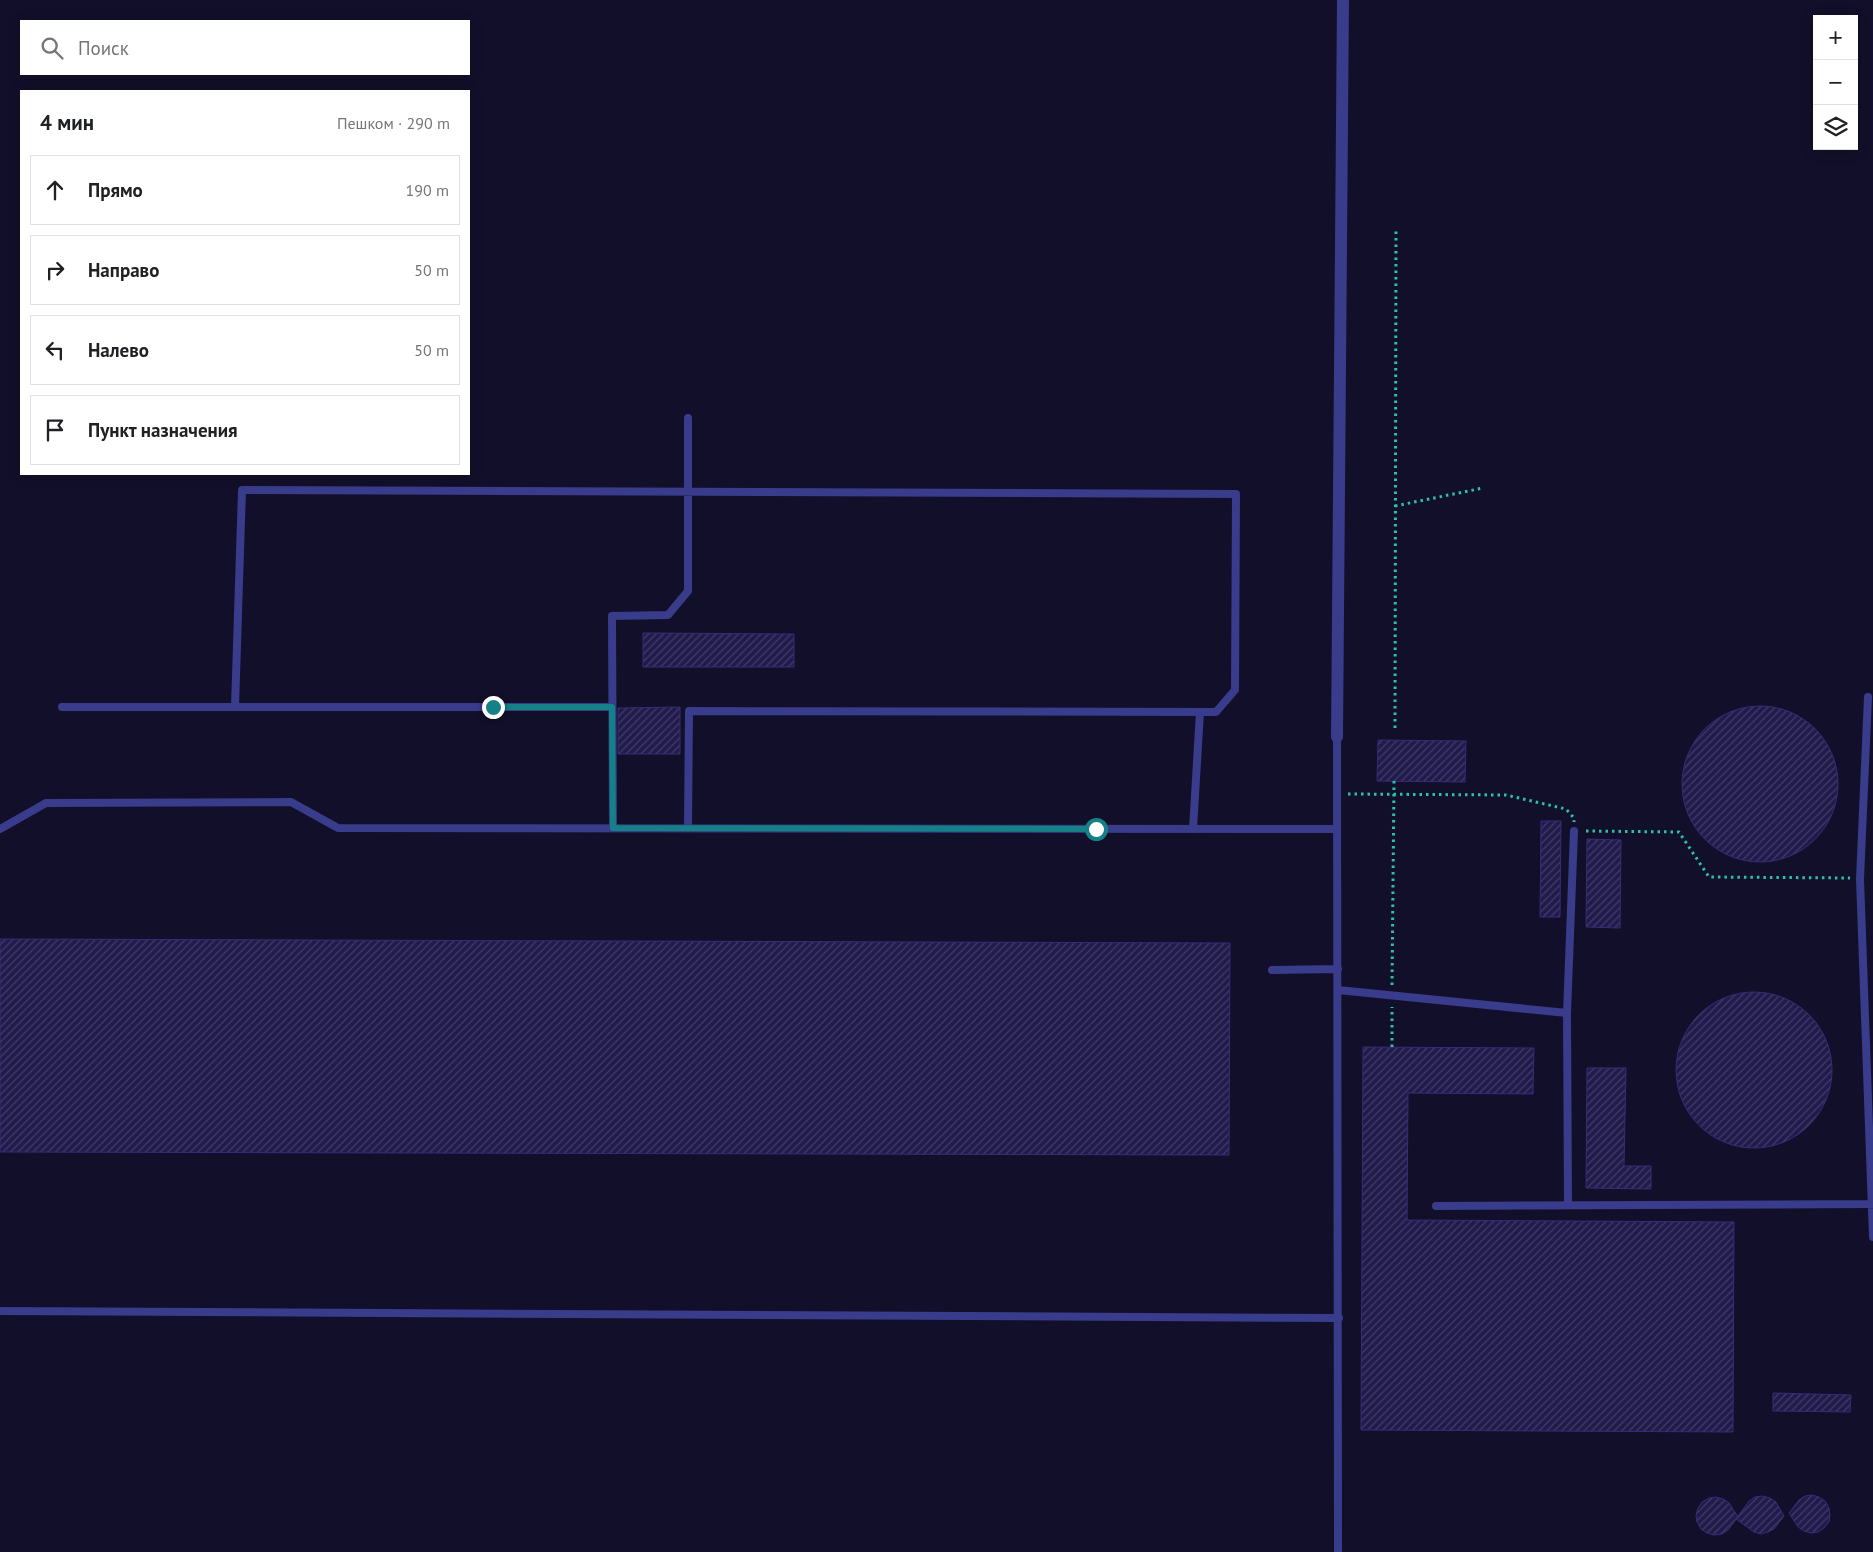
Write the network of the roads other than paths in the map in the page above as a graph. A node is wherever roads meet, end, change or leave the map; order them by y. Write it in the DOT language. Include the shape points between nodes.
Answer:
graph roads {
  1 [pos="1343,0"];
  2 [pos="688,418"];
  3 [pos="688,492"];
  4 [pos="1868,697"];
  5 [pos="62,707"];
  6 [pos="235,707"];
  7 [pos="612,707"];
  8 [pos="1200,712"];
  9 [pos="1337,737"];
  10 [pos="613,828"];
  11 [pos="688,828"];
  12 [pos="0,829"];
  13 [pos="1193,829"];
  14 [pos="1337,829"];
  15 [pos="1574,831"];
  16 [pos="1338,969"];
  17 [pos="1272,970"];
  18 [pos="1338,990"];
  19 [pos="1567,1013"];
  20 [pos="1872,1204"];
  21 [pos="1568,1205"];
  22 [pos="1436,1206"];
  23 [pos="1873,1237"];
  24 [pos="0,1312"];
  25 [pos="1339,1318"];
  26 [pos="1338,1552"];
  1 -- 9 [label="street"];
  2 -- 3 [label="lane"];
  3 -- 6 [label="lane" via="242,490"];
  3 -- 7 [label="lane" via="688,592 668,615 612,616"];
  3 -- 8 [label="lane" via="1236,494 1236,690 1216,712"];
  4 -- 20 [label="lane" via="1860,878"];
  5 -- 6 [label="lane"];
  6 -- 7 [label="lane"];
  7 -- 10 [label="lane"];
  8 -- 11 [label="lane" via="689,711"];
  8 -- 13 [label="lane"];
  9 -- 14 [label="lane"];
  10 -- 11 [label="lane"];
  10 -- 12 [label="lane" via="338,828 291,802 282,802 46,803"];
  11 -- 13 [label="lane"];
  13 -- 14 [label="lane"];
  14 -- 16 [label="lane"];
  15 -- 19 [label="lane"];
  16 -- 17 [label="lane"];
  16 -- 18 [label="lane"];
  18 -- 19 [label="lane"];
  18 -- 25 [label="lane"];
  19 -- 21 [label="lane"];
  20 -- 21 [label="lane"];
  20 -- 23 [label="lane"];
  21 -- 22 [label="lane"];
  24 -- 25 [label="lane"];
  25 -- 26 [label="lane"];
}
